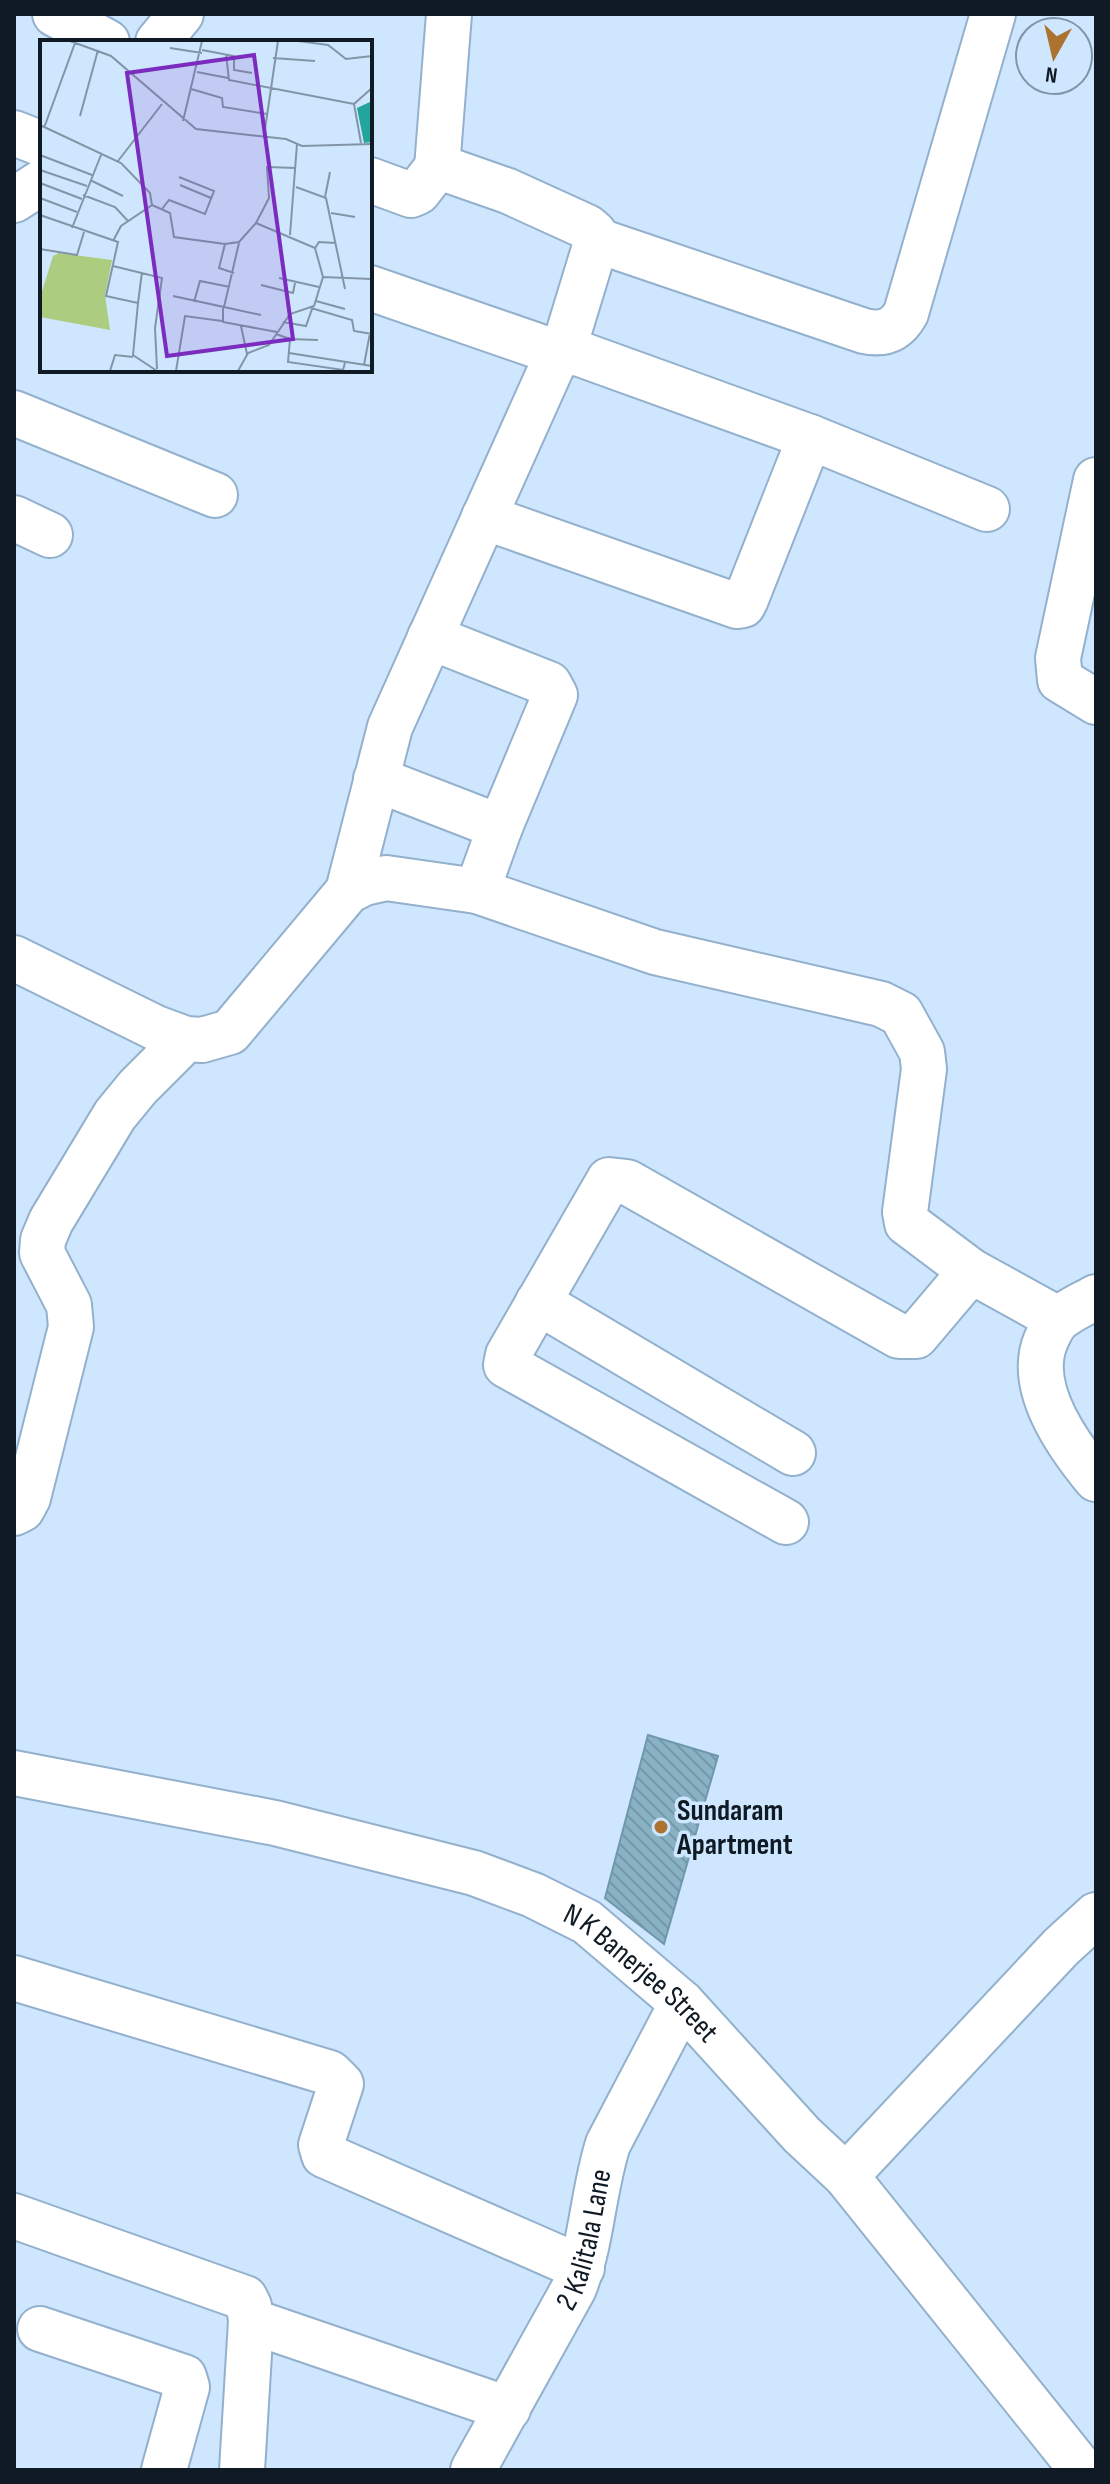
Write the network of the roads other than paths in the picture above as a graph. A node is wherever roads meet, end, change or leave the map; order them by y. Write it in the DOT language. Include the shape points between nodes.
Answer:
graph roads {
  1 [pos="55,14"];
  2 [pos="181,14"];
  3 [pos="449,14"];
  4 [pos="993,14"];
  5 [pos="103,40"];
  6 [pos="160,40"];
  7 [pos="14,133"];
  8 [pos="40,143"];
  9 [pos="437,168"];
  10 [pos="372,181"];
  11 [pos="40,183"];
  12 [pos="14,200"];
  13 [pos="596,240"];
  14 [pos="372,289"];
  15 [pos="560,352"];
  16 [pos="14,413"];
  17 [pos="810,437"];
  18 [pos="1096,480"];
  19 [pos="215,495"];
  20 [pos="987,509"];
  21 [pos="484,517"];
  22 [pos="430,637"];
  23 [pos="1096,702"];
  24 [pos="376,779"];
  25 [pos="500,827"];
  26 [pos="348,891"];
  27 [pos="477,891"];
  28 [pos="14,958"];
  29 [pos="186,1039"];
  30 [pos="971,1271"];
  31 [pos="1096,1297"];
  32 [pos="538,1302"];
  33 [pos="1058,1319"];
  34 [pos="793,1453"];
  35 [pos="1096,1479"];
  36 [pos="14,1513"];
  37 [pos="786,1522"];
  38 [pos="14,1773"];
  39 [pos="1096,1915"];
  40 [pos="14,1978"];
  41 [pos="682,2003"];
  42 [pos="846,2176"];
  43 [pos="14,2216"];
  44 [pos="582,2268"];
  45 [pos="251,2321"];
  46 [pos="40,2329"];
  47 [pos="508,2409"];
  48 [pos="164,2470"];
  49 [pos="242,2470"];
  50 [pos="473,2470"];
  51 [pos="1082,2470"];
  1 -- 5 [label="street"];
  2 -- 6 [label="street"];
  3 -- 9 [label="street"];
  4 -- 13 [label="street" via="906,313 893,328 876,334 864,331"];
  7 -- 8 [label="street"];
  9 -- 10 [label="street" via="411,195"];
  9 -- 13 [label="street" via="508,191 587,227"];
  11 -- 12 [label="street"];
  13 -- 15 [label="street"];
  14 -- 15 [label="street"];
  15 -- 17 [label="street" via="580,354"];
  15 -- 21 [label="street"];
  16 -- 19 [label="street"];
  17 -- 20 [label="street"];
  17 -- 21 [label="street" via="743,605"];
  18 -- 23 [label="street" via="1058,658 1060,680"];
  21 -- 22 [label="street"];
  22 -- 24 [label="street" via="387,735"];
  22 -- 25 [label="street" via="554,690"];
  24 -- 25 [label="street"];
  24 -- 26 [label="street"];
  25 -- 27 [label="street"];
  26 -- 27 [label="street" via="386,878"];
  26 -- 29 [label="street" via="230,1032"];
  27 -- 30 [label="street" via="655,952 858,997 901,1014 922,1052 924,1069 907,1223"];
  28 -- 29 [label="street"];
  29 -- 36 [label="street" via="115,1115 43,1240 42,1253 69,1305 71,1327 28,1498"];
  30 -- 32 [label="street" via="916,1336 899,1336 615,1179 609,1180"];
  30 -- 33 [label="street"];
  31 -- 33 [label="street"];
  32 -- 34 [label="street"];
  32 -- 37 [label="street" via="508,1355 509,1368"];
  33 -- 35 [label="street" via="1041,1365 1047,1400 1066,1440"];
  38 -- 41 [label="street, N K Banerjee Street" via="275,1823 474,1873 587,1922"];
  39 -- 42 [label="street"];
  40 -- 44 [label="street" via="330,2073 341,2084 321,2145 324,2155"];
  41 -- 42 [label="street, N K Banerjee Street"];
  41 -- 44 [label="street, 2 Kalitala Lane" via="608,2144"];
  42 -- 51 [label="street, N K Banerjee Street"];
  43 -- 45 [label="street" via="236,2294 245,2298"];
  44 -- 47 [label="street, 2 Kalitala Lane"];
  45 -- 47 [label="street"];
  45 -- 49 [label="street"];
  46 -- 48 [label="street" via="184,2377 187,2387"];
  47 -- 50 [label="street, 2 Kalitala Lane"];
}
